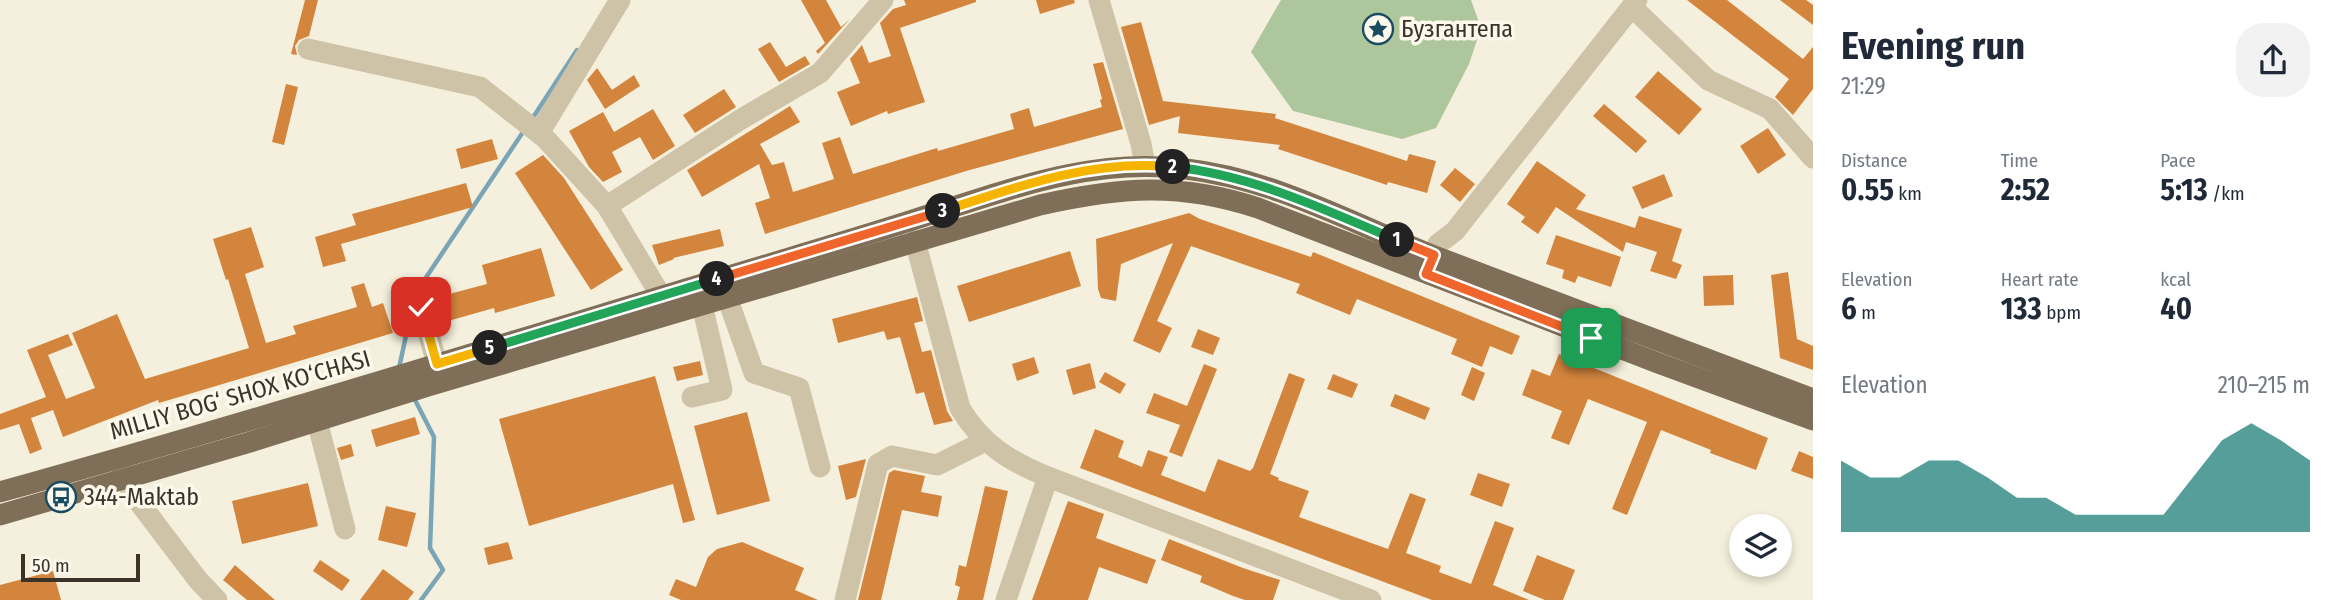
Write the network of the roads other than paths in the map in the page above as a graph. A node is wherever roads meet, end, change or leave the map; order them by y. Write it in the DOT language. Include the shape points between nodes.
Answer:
graph roads {
  1 [pos="620,0"];
  2 [pos="883,0"];
  3 [pos="1098,0"];
  4 [pos="1635,3"];
  5 [pos="308,49"];
  6 [pos="531,128"];
  7 [pos="1813,158"];
  8 [pos="1145,166"];
  9 [pos="607,206"];
  10 [pos="915,241"];
  11 [pos="1430,265"];
  12 [pos="661,296"];
  13 [pos="727,297"];
  14 [pos="702,305"];
  15 [pos="421,307"];
  16 [pos="1666,343"];
  17 [pos="1658,363"];
  18 [pos="429,373"];
  19 [pos="393,387"];
  20 [pos="692,397"];
  21 [pos="1813,399"];
  22 [pos="1813,420"];
  23 [pos="317,421"];
  24 [pos="244,433"];
  25 [pos="985,441"];
  26 [pos="820,467"];
  27 [pos="122,468"];
  28 [pos="1048,478"];
  29 [pos="0,492"];
  30 [pos="0,515"];
  31 [pos="345,529"];
  32 [pos="217,600"];
  33 [pos="845,600"];
  34 [pos="1006,600"];
  35 [pos="1371,600"];
  1 -- 6 [label="street"];
  2 -- 9 [label="street" via="820,73"];
  3 -- 8 [label="street"];
  4 -- 7 [label="street" via="1708,80 1770,109"];
  4 -- 11 [label="street" via="1455,231 1438,244"];
  5 -- 6 [label="street" via="480,87"];
  6 -- 9 [label="street"];
  8 -- 11 [label="main road, MILLIY BOG‘ SHOX KO‘CHASI" via="1208,172 1262,186"];
  8 -- 12 [label="main road, MILLIY BOG‘ SHOX KO‘CHASI" via="1089,170 1035,181"];
  9 -- 12 [label="street"];
  10 -- 11 [label="main road, MILLIY BOG‘ SHOX KO‘CHASI" via="1080,196 1177,190 1258,208"];
  10 -- 13 [label="main road, MILLIY BOG‘ SHOX KO‘CHASI"];
  10 -- 25 [label="street" via="960,408"];
  11 -- 16 [label="main road, MILLIY BOG‘ SHOX KO‘CHASI"];
  11 -- 17 [label="main road, MILLIY BOG‘ SHOX KO‘CHASI"];
  12 -- 18 [label="main road, MILLIY BOG‘ SHOX KO‘CHASI"];
  13 -- 14 [label="main road, MILLIY BOG‘ SHOX KO‘CHASI"];
  13 -- 26 [label="street" via="754,373 799,388"];
  14 -- 18 [label="main road, MILLIY BOG‘ SHOX KO‘CHASI"];
  14 -- 20 [label="street" via="722,390"];
  15 -- 18 [label="street"];
  16 -- 17 [label="main road"];
  16 -- 21 [label="main road, MILLIY BOG‘ SHOX KO‘CHASI"];
  17 -- 22 [label="main road, MILLIY BOG‘ SHOX KO‘CHASI"];
  18 -- 19 [label="main road, MILLIY BOG‘ SHOX KO‘CHASI"];
  19 -- 23 [label="main road, MILLIY BOG‘ SHOX KO‘CHASI"];
  19 -- 24 [label="main road, MILLIY BOG‘ SHOX KO‘CHASI"];
  23 -- 24 [label="main road, MILLIY BOG‘ SHOX KO‘CHASI"];
  23 -- 31 [label="street"];
  24 -- 27 [label="main road, MILLIY BOG‘ SHOX KO‘CHASI"];
  25 -- 28 [label="street" via="1015,463"];
  25 -- 33 [label="street" via="937,465 892,456 878,464"];
  27 -- 29 [label="main road, MILLIY BOG‘ SHOX KO‘CHASI"];
  27 -- 30 [label="main road, MILLIY BOG‘ SHOX KO‘CHASI"];
  27 -- 32 [label="street" via="132,493"];
  28 -- 34 [label="street"];
  28 -- 35 [label="street"];
}
